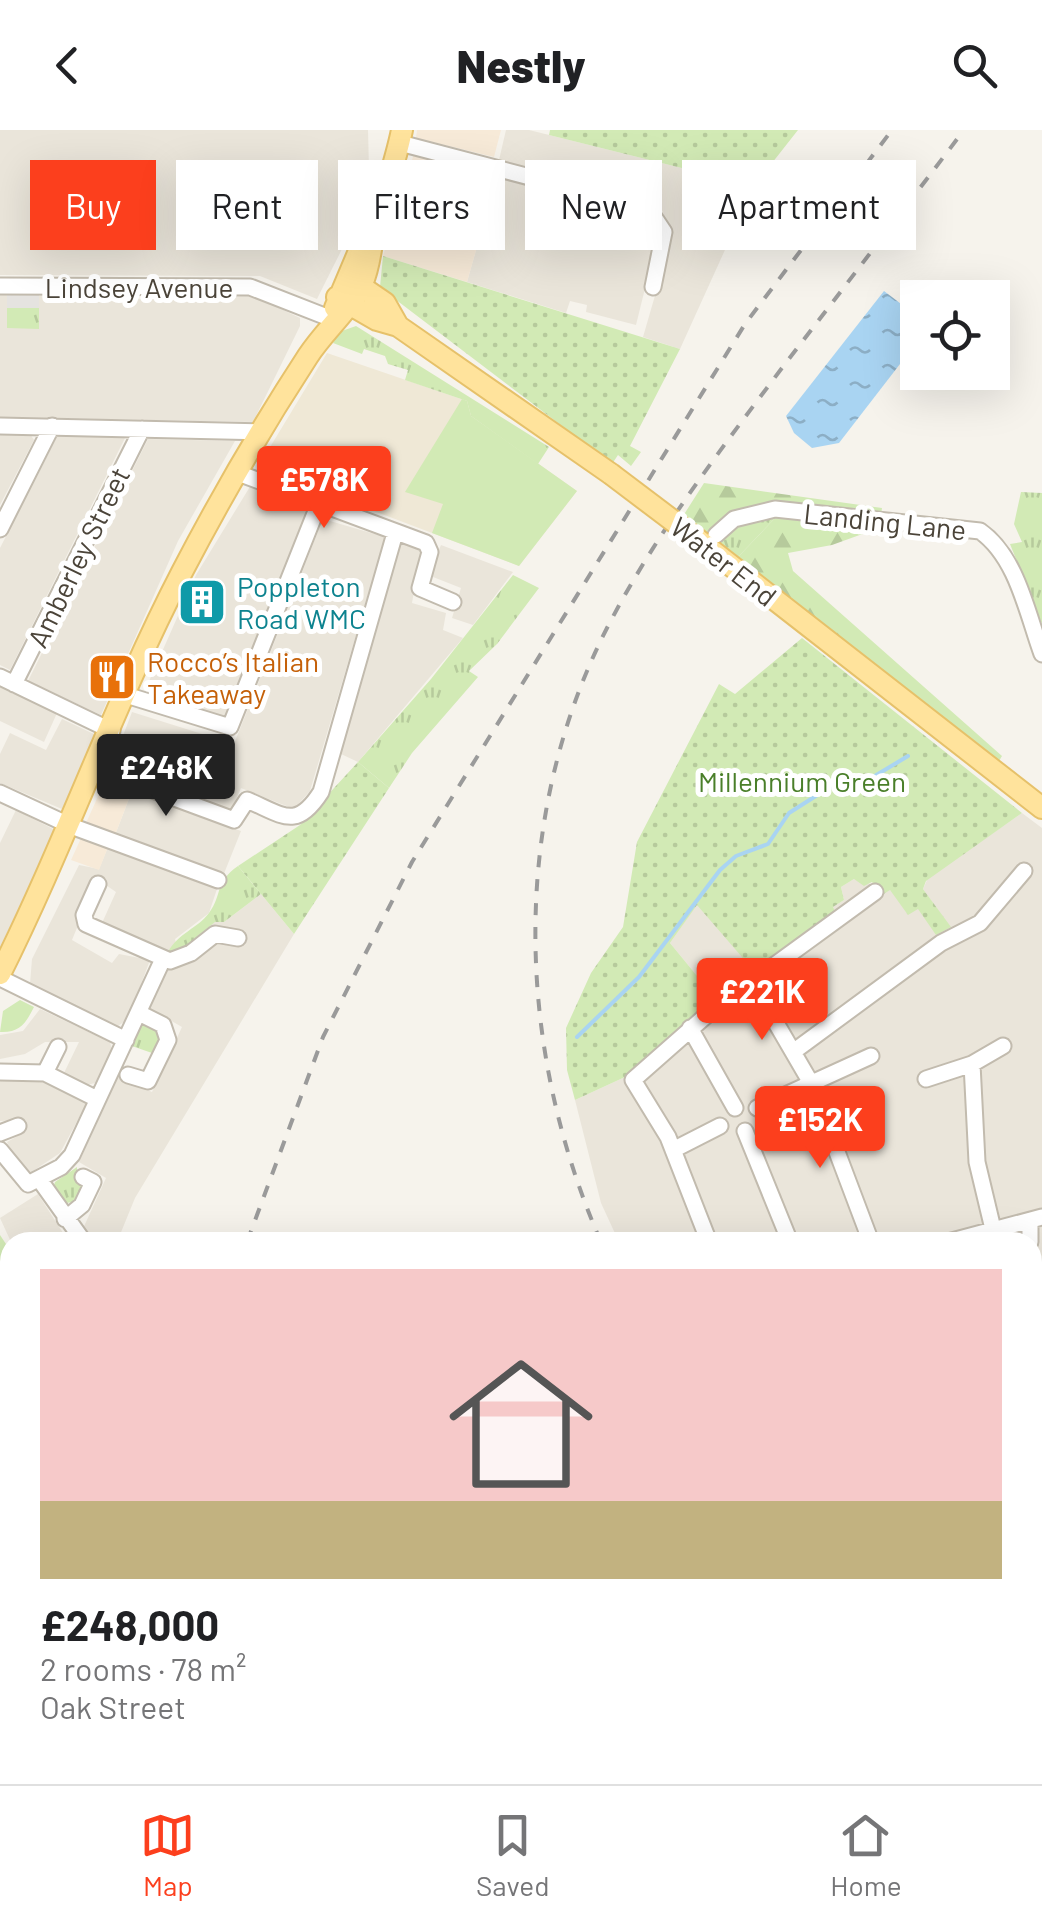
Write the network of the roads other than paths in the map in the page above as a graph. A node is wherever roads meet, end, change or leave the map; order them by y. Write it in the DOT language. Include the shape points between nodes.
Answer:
graph roads {
  1 [pos="401,136"];
  2 [pos="354,281"];
  3 [pos="0,286"];
  4 [pos="652,286"];
  5 [pos="344,301"];
  6 [pos="332,320"];
  7 [pos="398,326"];
  8 [pos="0,426"];
  9 [pos="52,426"];
  10 [pos="142,429"];
  11 [pos="263,432"];
  12 [pos="238,473"];
  13 [pos="318,506"];
  14 [pos="0,529"];
  15 [pos="395,533"];
  16 [pos="706,537"];
  17 [pos="453,602"];
  18 [pos="1042,654"];
  19 [pos="7,681"];
  20 [pos="126,695"];
  21 [pos="112,730"];
  22 [pos="96,769"];
  23 [pos="0,793"];
  24 [pos="1042,808"];
  25 [pos="71,826"];
  26 [pos="1024,871"];
  27 [pos="218,880"];
  28 [pos="98,884"];
  29 [pos="875,892"];
  30 [pos="238,938"];
  31 [pos="163,959"];
  32 [pos="0,976"];
  33 [pos="751,980"];
  34 [pos="139,1012"];
  35 [pos="690,1028"];
  36 [pos="126,1040"];
  37 [pos="58,1046"];
  38 [pos="1004,1046"];
  39 [pos="793,1052"];
  40 [pos="871,1056"];
  41 [pos="972,1064"];
  42 [pos="0,1072"];
  43 [pos="46,1073"];
  44 [pos="128,1075"];
  45 [pos="926,1079"];
  46 [pos="811,1083"];
  47 [pos="97,1099"];
  48 [pos="735,1108"];
  49 [pos="758,1108"];
  50 [pos="18,1126"];
  51 [pos="720,1126"];
  52 [pos="745,1131"];
  53 [pos="0,1133"];
  54 [pos="0,1150"];
  55 [pos="673,1150"];
  56 [pos="84,1177"];
  57 [pos="34,1182"];
  58 [pos="65,1220"];
  59 [pos="1036,1220"];
  60 [pos="993,1230"];
  61 [pos="75,1232"];
  62 [pos="705,1232"];
  63 [pos="786,1232"];
  64 [pos="867,1232"];
  65 [pos="986,1232"];
  1 -- 2 [label="main road" via="372,256"];
  1 -- 4 [label="street" via="648,208 664,232"];
  2 -- 5 [label="main road"];
  2 -- 7 [label="main road, Water End" via="385,303"];
  3 -- 6 [label="street, Lindsey Avenue" via="250,288"];
  5 -- 6 [label="main road"];
  5 -- 7 [label="main road, Water End"];
  6 -- 11 [label="main road"];
  7 -- 16 [label="main road, Water End, bridge"];
  8 -- 9 [label="street"];
  9 -- 10 [label="street"];
  9 -- 14 [label="street"];
  10 -- 11 [label="street"];
  10 -- 19 [label="street, Amberley Street"];
  11 -- 12 [label="main road"];
  12 -- 13 [label="street"];
  12 -- 20 [label="main road" via="179,578"];
  13 -- 15 [label="street"];
  13 -- 20 [label="street" via="230,727"];
  15 -- 17 [label="street" via="426,543 430,552 420,588"];
  15 -- 22 [label="street" via="319,796 298,818 247,800 237,819"];
  16 -- 18 [label="street, Landing Lane" via="734,520 774,509 980,532 997,543 1008,564"];
  16 -- 24 [label="main road, Water End"];
  19 -- 21 [label="street"];
  20 -- 21 [label="main road"];
  21 -- 22 [label="main road"];
  22 -- 25 [label="main road"];
  23 -- 25 [label="street"];
  25 -- 27 [label="street"];
  25 -- 32 [label="main road"];
  26 -- 39 [label="street" via="1017,893 980,923 941,942"];
  28 -- 31 [label="street" via="86,924"];
  29 -- 33 [label="street"];
  30 -- 31 [label="street" via="215,934 179,959"];
  31 -- 34 [label="street"];
  32 -- 36 [label="street"];
  33 -- 35 [label="street"];
  33 -- 39 [label="street"];
  34 -- 36 [label="street"];
  34 -- 44 [label="street" via="164,1025 168,1040 148,1081"];
  35 -- 48 [label="street"];
  35 -- 55 [label="street" via="633,1080"];
  36 -- 47 [label="street"];
  37 -- 43 [label="street"];
  38 -- 41 [label="street"];
  39 -- 46 [label="street"];
  40 -- 46 [label="street"];
  41 -- 45 [label="street"];
  41 -- 60 [label="street" via="977,1162"];
  42 -- 43 [label="street"];
  43 -- 47 [label="street"];
  46 -- 49 [label="street"];
  46 -- 64 [label="street"];
  47 -- 57 [label="street" via="67,1161"];
  50 -- 53 [label="street"];
  51 -- 55 [label="street"];
  52 -- 63 [label="street"];
  54 -- 57 [label="street"];
  55 -- 62 [label="street"];
  56 -- 58 [label="street" via="94,1187"];
  57 -- 58 [label="street"];
  58 -- 61 [label="street"];
  59 -- 60 [label="street"];
  60 -- 65 [label="street"];
}
